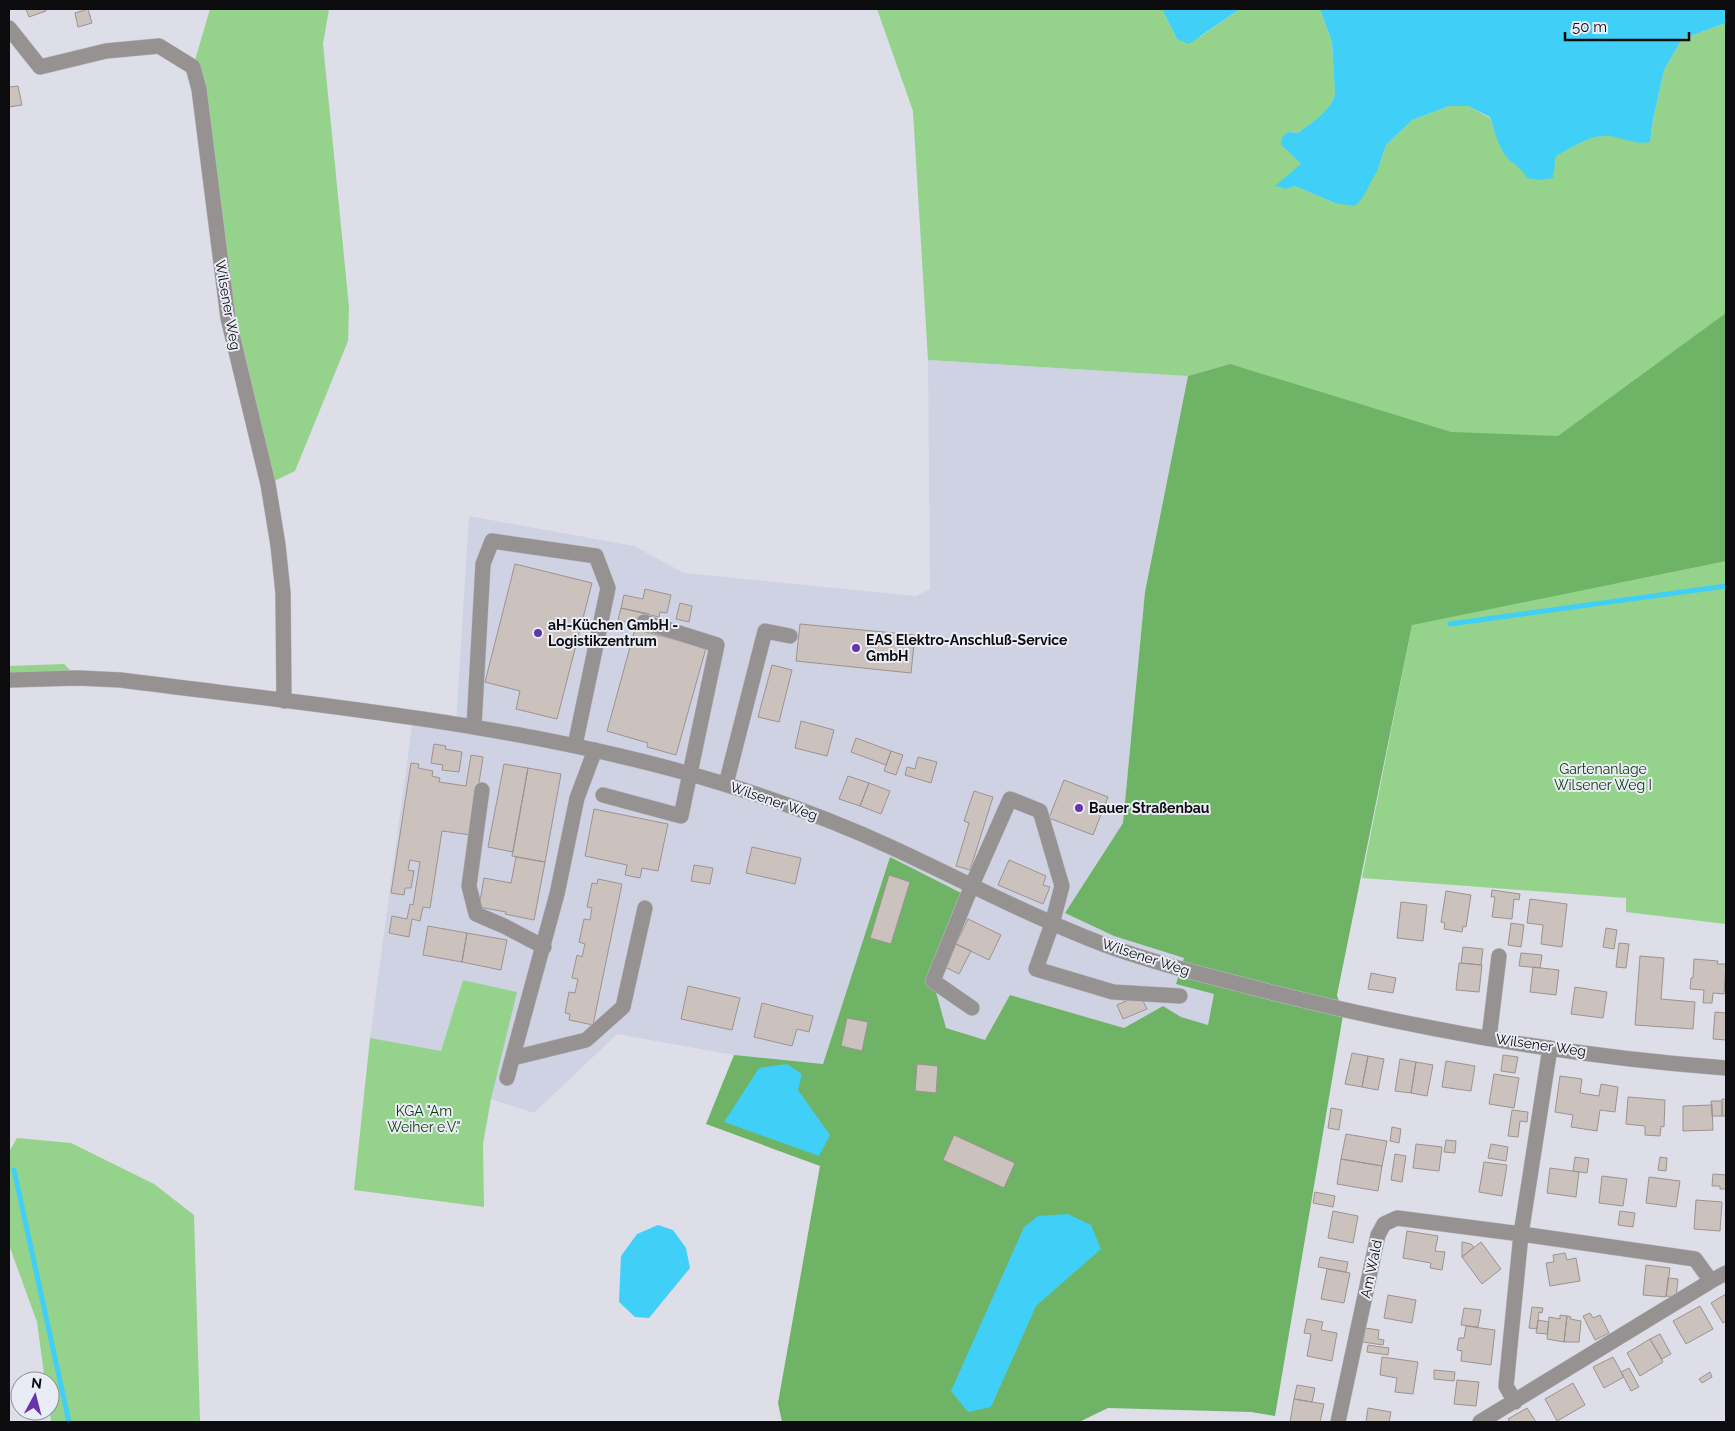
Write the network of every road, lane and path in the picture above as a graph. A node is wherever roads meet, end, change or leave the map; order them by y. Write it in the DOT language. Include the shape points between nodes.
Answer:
graph roads {
  1 [pos="9,28"];
  2 [pos="644,622"];
  3 [pos="790,636"];
  4 [pos="9,680"];
  5 [pos="284,701"];
  6 [pos="474,726"];
  7 [pos="575,745"];
  8 [pos="594,750"];
  9 [pos="691,774"];
  10 [pos="726,784"];
  11 [pos="482,790"];
  12 [pos="603,795"];
  13 [pos="972,885"];
  14 [pos="646,908"];
  15 [pos="1052,924"];
  16 [pos="544,947"];
  17 [pos="1499,956"];
  18 [pos="1180,996"];
  19 [pos="972,1008"];
  20 [pos="1489,1038"];
  21 [pos="1550,1048"];
  22 [pos="513,1058"];
  23 [pos="1726,1068"];
  24 [pos="507,1078"];
  25 [pos="1521,1234"];
  26 [pos="1726,1273"];
  27 [pos="1711,1281"];
  28 [pos="1515,1402"];
  29 [pos="1338,1422"];
  30 [pos="1480,1422"];
  1 -- 5 [label="street, Wilsener Weg" via="40,67 106,51 159,46 193,67 199,89 228,318 268,484 278,545"];
  2 -- 9 [label="street" via="717,645"];
  3 -- 10 [label="street" via="765,631"];
  4 -- 5 [label="street, Wilsener Weg" via="121,680"];
  5 -- 6 [label="street, Wilsener Weg"];
  6 -- 7 [label="street, Wilsener Weg"];
  6 -- 7 [label="street" via="483,564 492,541 596,556 608,588"];
  7 -- 8 [label="street, Wilsener Weg"];
  8 -- 9 [label="street, Wilsener Weg"];
  8 -- 16 [label="street" via="577,798"];
  9 -- 10 [label="street, Wilsener Weg"];
  9 -- 12 [label="street" via="681,816"];
  10 -- 13 [label="street, Wilsener Weg" via="794,806"];
  11 -- 16 [label="street" via="469,886 476,914"];
  13 -- 15 [label="street, Wilsener Weg"];
  13 -- 15 [label="street" via="1010,799 1040,811 1062,886"];
  13 -- 19 [label="street" via="933,981"];
  14 -- 22 [label="street" via="624,1007 586,1040"];
  15 -- 18 [label="street" via="1036,969 1113,992"];
  15 -- 20 [label="street, Wilsener Weg" via="1190,972 1342,1010"];
  16 -- 22 [label="street"];
  17 -- 20 [label="street"];
  20 -- 21 [label="street, Wilsener Weg"];
  21 -- 23 [label="street, Wilsener Weg"];
  21 -- 25 [label="street"];
  22 -- 24 [label="street"];
  25 -- 27 [label="street, Am Wald" via="1695,1259"];
  25 -- 28 [label="street" via="1506,1386"];
  25 -- 29 [label="street, Am Wald" via="1397,1218 1384,1224 1378,1235"];
  26 -- 27 [label="street"];
  27 -- 28 [label="street"];
  28 -- 30 [label="street"];
}
